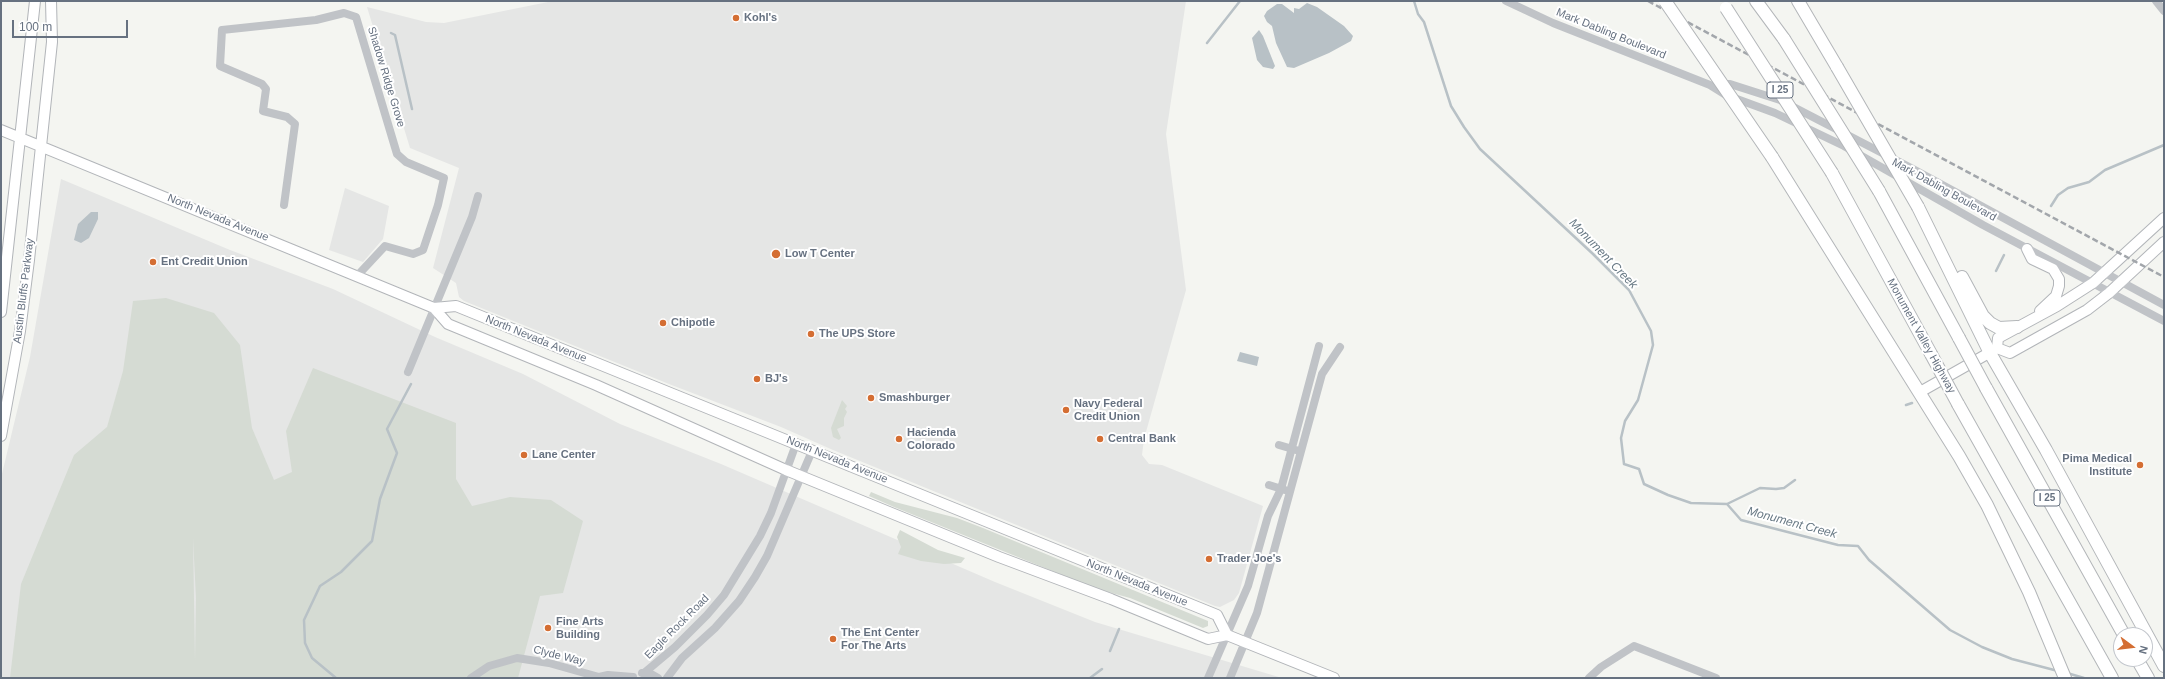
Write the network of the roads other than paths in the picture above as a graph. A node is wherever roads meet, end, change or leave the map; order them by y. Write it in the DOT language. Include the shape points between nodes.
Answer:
graph roads {
  1 [pos="35,1"];
  2 [pos="52,1"];
  3 [pos="1506,1"];
  4 [pos="1665,1"];
  5 [pos="1756,1"];
  6 [pos="1798,1"];
  7 [pos="2156,1"];
  8 [pos="1723,4"];
  9 [pos="2164,11"];
  10 [pos="1710,84"];
  11 [pos="1,130"];
  12 [pos="20,138"];
  13 [pos="42,146"];
  14 [pos="478,196"];
  15 [pos="284,205"];
  16 [pos="2164,218"];
  17 [pos="1929,224"];
  18 [pos="2164,242"];
  19 [pos="2027,249"];
  20 [pos="2104,272"];
  21 [pos="357,276"];
  22 [pos="2120,282"];
  23 [pos="2093,283"];
  24 [pos="2109,293"];
  25 [pos="2164,305"];
  26 [pos="434,308"];
  27 [pos="1,312"];
  28 [pos="2037,317"];
  29 [pos="2164,322"];
  30 [pos="2018,327"];
  31 [pos="1319,346"];
  32 [pos="1340,346"];
  33 [pos="1994,350"];
  34 [pos="408,372"];
  35 [pos="1920,392"];
  36 [pos="1,436"];
  37 [pos="796,444"];
  38 [pos="1279,445"];
  39 [pos="1292,448"];
  40 [pos="812,451"];
  41 [pos="1301,451"];
  42 [pos="786,470"];
  43 [pos="801,476"];
  44 [pos="1269,485"];
  45 [pos="1281,489"];
  46 [pos="1291,492"];
  47 [pos="2119,627"];
  48 [pos="1227,635"];
  49 [pos="1245,642"];
  50 [pos="2164,666"];
  51 [pos="2142,667"];
  52 [pos="644,673"];
  53 [pos="599,677"];
  54 [pos="471,678"];
  55 [pos="633,678"];
  56 [pos="658,678"];
  57 [pos="667,678"];
  58 [pos="1208,678"];
  59 [pos="1230,678"];
  60 [pos="1334,678"];
  61 [pos="1589,678"];
  62 [pos="1716,678"];
  63 [pos="2065,678"];
  64 [pos="2112,678"];
  65 [pos="2148,678"];
  1 -- 12 [label="main road, Austin Bluffs Parkway"];
  2 -- 13 [label="main road, Austin Bluffs Parkway" via="52,42"];
  3 -- 10 [label="street, Mark Dabling Boulevard" via="1560,26"];
  4 -- 35 [label="highway, bridge" via="1772,157"];
  5 -- 47 [label="highway, I 25, bridge" via="1784,39 1879,191"];
  6 -- 17 [label="highway, bridge"];
  7 -- 9 [label="street"];
  8 -- 64 [label="highway, Monument Valley Highway / I 25, bridge" via="1832,173"];
  10 -- 19 [label="street, Mark Dabling Boulevard" via="1726,95 1775,113 1844,146"];
  10 -- 20 [label="street, Mark Dabling Boulevard" via="1730,84 1780,100"];
  11 -- 12 [label="main road, North Nevada Avenue"];
  12 -- 13 [label="main road, North Nevada Avenue"];
  12 -- 27 [label="main road, Austin Bluffs Parkway"];
  13 -- 21 [label="main road, North Nevada Avenue"];
  13 -- 36 [label="main road, Austin Bluffs Parkway" via="20,331"];
  14 -- 26 [label="street" via="472,217"];
  15 -- 21 [label="street, Shadow Ridge Grove" via="295,124 287,116 263,111 266,89 262,84 220,66 222,30 316,20 344,14 356,17 397,154 406,162 444,178 423,250 412,254 385,246"];
  16 -- 20 [label="main road"];
  17 -- 30 [label="highway" via="1983,316 1999,328"];
  17 -- 33 [label="highway"];
  18 -- 22 [label="main road"];
  19 -- 23 [label="street, Mark Dabling Boulevard"];
  19 -- 28 [label="main road" via="2032,259 2053,269 2059,279 2056,296 2042,307"];
  20 -- 22 [label="street, Mark Dabling Boulevard"];
  20 -- 23 [label="main road"];
  21 -- 26 [label="main road, North Nevada Avenue"];
  22 -- 24 [label="main road"];
  22 -- 25 [label="street, Mark Dabling Boulevard"];
  23 -- 24 [label="street, Mark Dabling Boulevard"];
  23 -- 28 [label="main road"];
  24 -- 29 [label="street, Mark Dabling Boulevard"];
  24 -- 33 [label="main road" via="2087,310 2010,353"];
  26 -- 34 [label="street"];
  26 -- 37 [label="main road, North Nevada Avenue" via="456,306"];
  26 -- 42 [label="main road, North Nevada Avenue" via="448,324 596,385"];
  28 -- 30 [label="main road"];
  30 -- 33 [label="main road" via="1998,338"];
  31 -- 39 [label="street"];
  32 -- 41 [label="street" via="1322,374"];
  33 -- 35 [label="main road"];
  33 -- 50 [label="highway"];
  35 -- 63 [label="highway" via="1987,505 2029,592"];
  37 -- 40 [label="main road, North Nevada Avenue"];
  37 -- 42 [label="street, Eagle Rock Road"];
  38 -- 39 [label="street"];
  39 -- 41 [label="street"];
  39 -- 45 [label="street"];
  40 -- 43 [label="street"];
  40 -- 48 [label="main road, North Nevada Avenue" via="1217,616"];
  41 -- 46 [label="street"];
  42 -- 43 [label="main road, North Nevada Avenue"];
  42 -- 52 [label="street, Eagle Rock Road" via="760,536 724,595 675,647"];
  43 -- 48 [label="main road, North Nevada Avenue" via="999,558 1208,639"];
  43 -- 57 [label="street" via="756,577 719,624 682,658"];
  44 -- 45 [label="street"];
  45 -- 46 [label="street"];
  45 -- 48 [label="street" via="1268,516 1248,586"];
  46 -- 49 [label="street" via="1257,613"];
  48 -- 49 [label="main road"];
  48 -- 58 [label="street"];
  49 -- 59 [label="street"];
  49 -- 60 [label="main road"];
  51 -- 65 [label="highway"];
  52 -- 55 [label="street, Eagle Rock Road"];
  52 -- 56 [label="street, Eagle Rock Road"];
  53 -- 54 [label="street, Clyde Way" via="549,662 517,658 488,666"];
  53 -- 55 [label="street" via="608,675"];
  61 -- 62 [label="street" via="1601,667 1634,646"];
}
